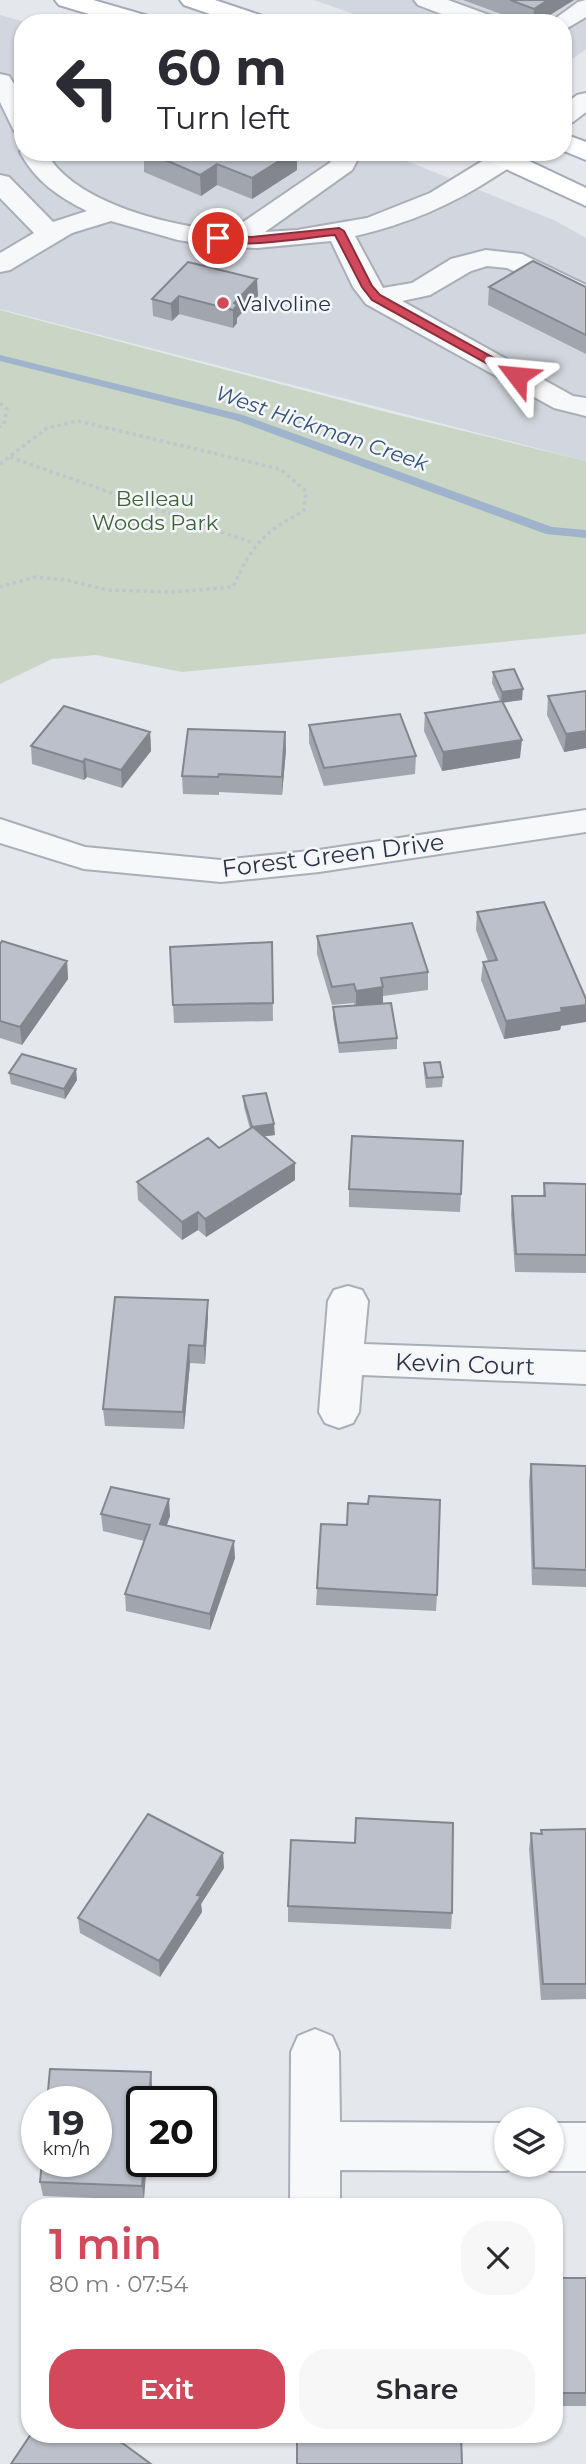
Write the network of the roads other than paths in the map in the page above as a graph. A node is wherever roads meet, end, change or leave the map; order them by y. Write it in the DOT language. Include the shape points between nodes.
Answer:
graph roads {
  1 [pos="67,0"];
  2 [pos="192,0"];
  3 [pos="426,0"];
  4 [pos="454,0"];
  5 [pos="115,14"];
  6 [pos="233,14"];
  7 [pos="464,14"];
  8 [pos="491,14"];
  9 [pos="3,78"];
  10 [pos="586,100"];
  11 [pos="14,104"];
  12 [pos="572,111"];
  13 [pos="44,161"];
  14 [pos="337,161"];
  15 [pos="493,161"];
  16 [pos="515,161"];
  17 [pos="0,183"];
  18 [pos="586,198"];
  19 [pos="111,212"];
  20 [pos="339,231"];
  21 [pos="50,234"];
  22 [pos="236,239"];
  23 [pos="0,264"];
  24 [pos="586,295"];
  25 [pos="376,298"];
  26 [pos="575,405"];
  27 [pos="586,821"];
  28 [pos="0,830"];
  29 [pos="348,1301"];
  30 [pos="343,1359"];
  31 [pos="586,1368"];
  32 [pos="339,1412"];
  33 [pos="315,2052"];
  34 [pos="315,2146"];
  35 [pos="494,2147"];
  36 [pos="564,2147"];
  37 [pos="586,2147"];
  38 [pos="315,2198"];
  1 -- 5 [label="main road"];
  2 -- 6 [label="main road"];
  3 -- 7 [label="street"];
  4 -- 8 [label="street"];
  9 -- 11 [label="street"];
  10 -- 12 [label="street"];
  13 -- 19 [label="street" via="61,183"];
  14 -- 22 [label="street" via="312,189"];
  15 -- 20 [label="street" via="463,185 415,210"];
  16 -- 18 [label="main road"];
  17 -- 21 [label="street"];
  19 -- 21 [label="street"];
  19 -- 22 [label="street" via="165,231"];
  20 -- 22 [label="street"];
  20 -- 25 [label="street"];
  21 -- 23 [label="street"];
  24 -- 25 [label="street" via="512,260 486,258 461,265 420,289"];
  25 -- 26 [label="street"];
  27 -- 28 [label="street, Forest Green Drive" via="221,871 84,858"];
  29 -- 30 [label="street"];
  30 -- 31 [label="street, Kevin Court"];
  30 -- 32 [label="street"];
  33 -- 34 [label="street"];
  34 -- 35 [label="street"];
  34 -- 38 [label="street"];
  36 -- 37 [label="street"];
}
